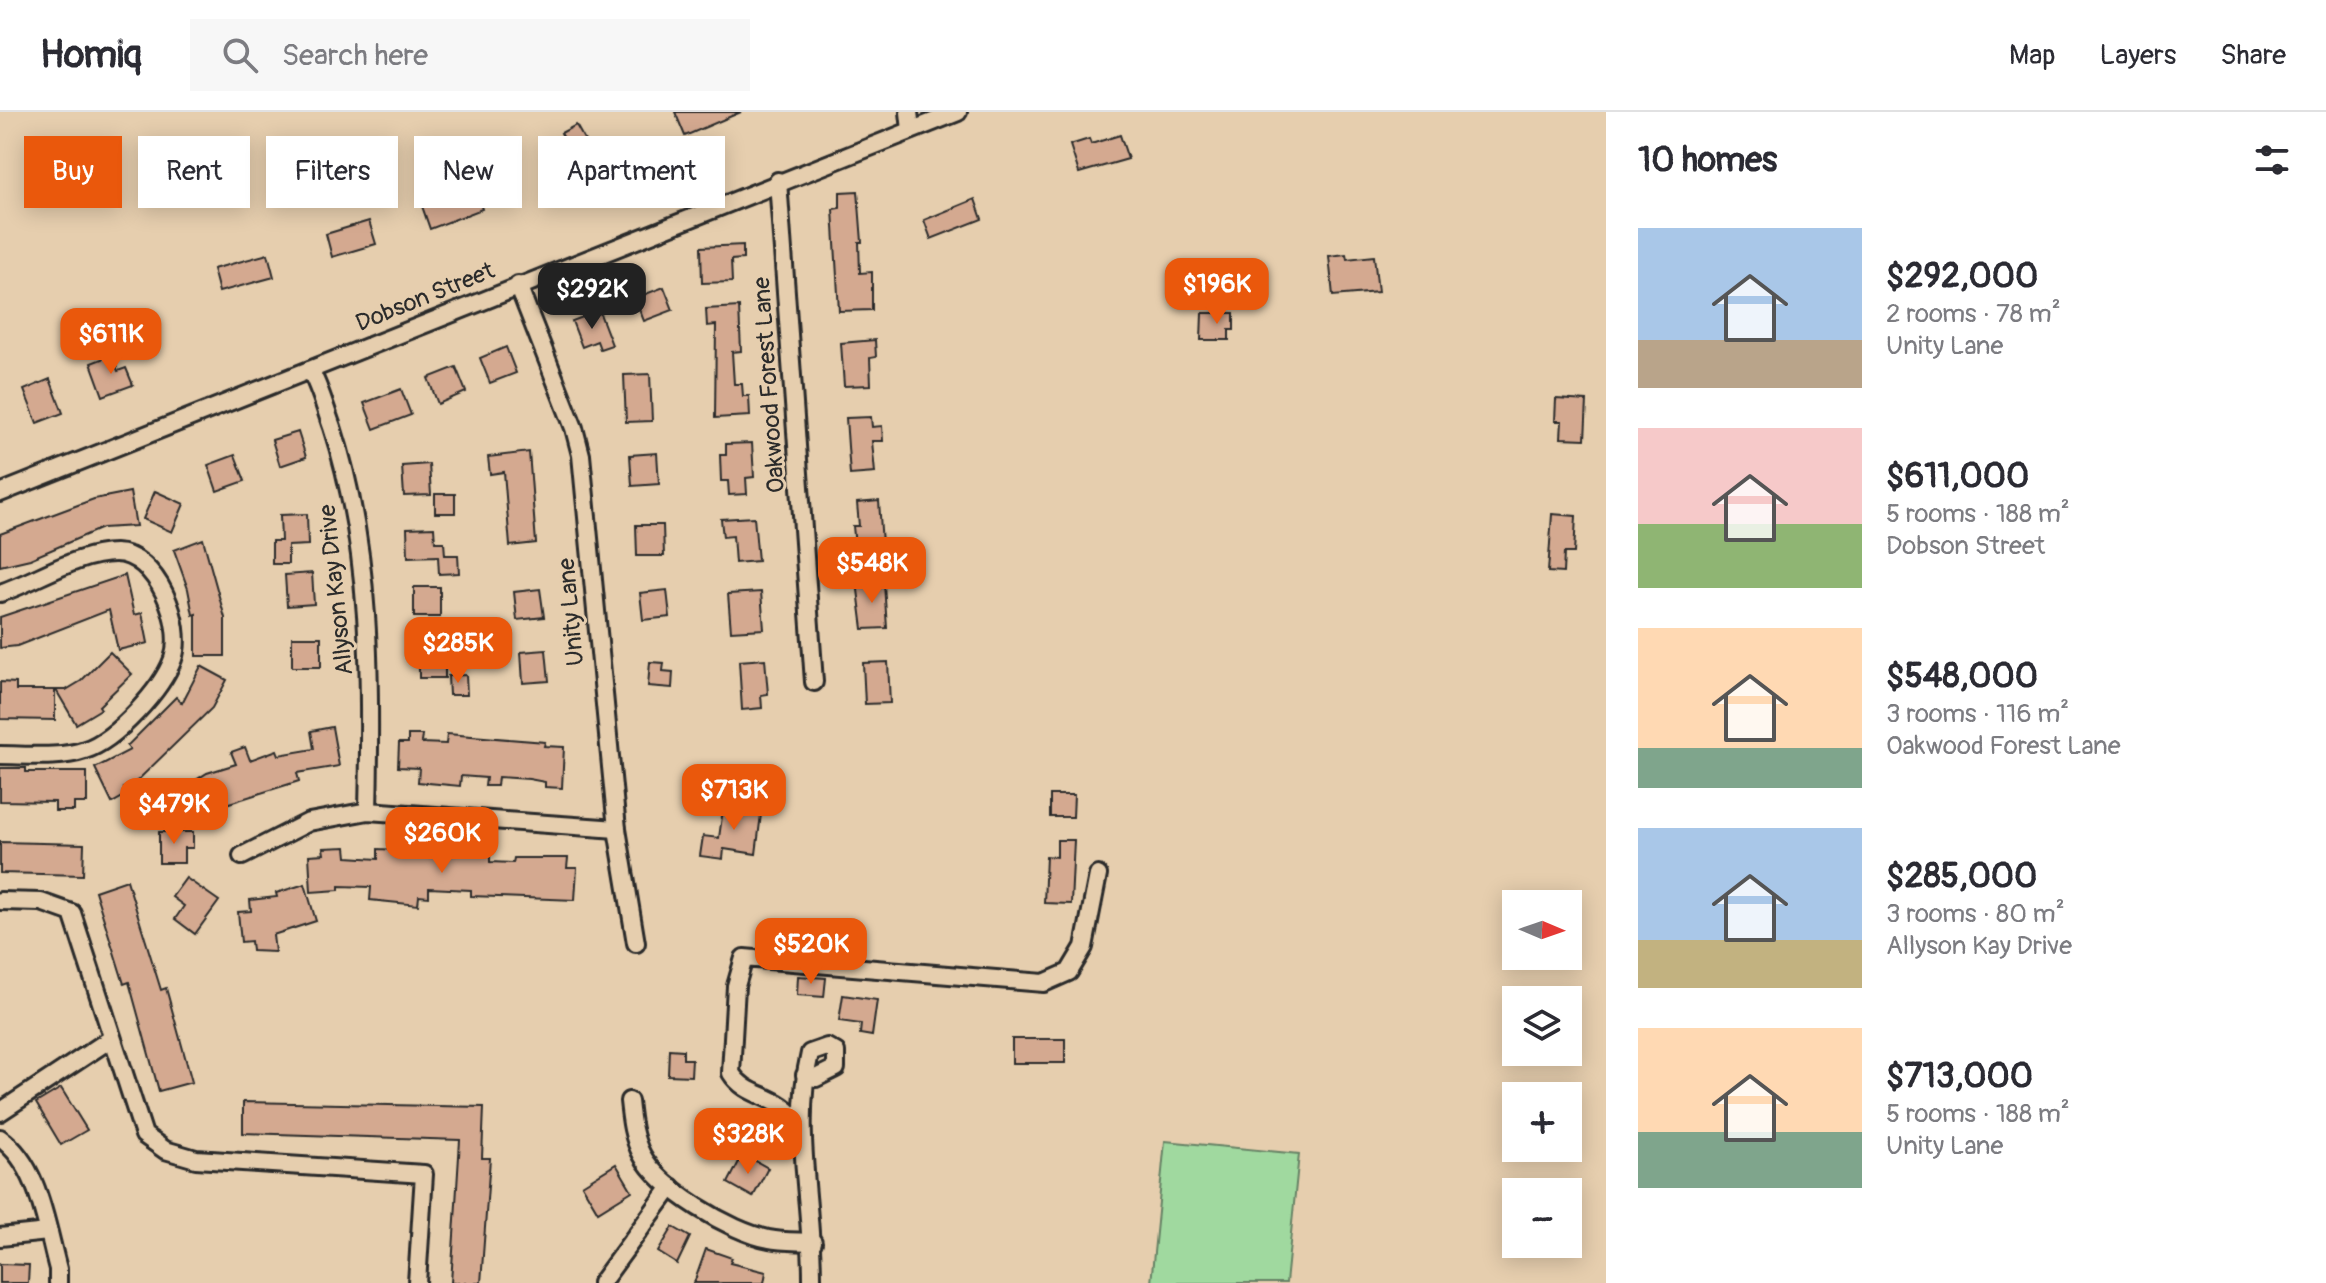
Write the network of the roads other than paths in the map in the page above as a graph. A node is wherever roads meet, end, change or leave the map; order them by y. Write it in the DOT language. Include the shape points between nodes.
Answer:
graph roads {
  1 [pos="909,112"];
  2 [pos="958,112"];
  3 [pos="911,130"];
  4 [pos="778,181"];
  5 [pos="518,285"];
  6 [pos="310,370"];
  7 [pos="0,493"];
  8 [pos="0,593"];
  9 [pos="814,682"];
  10 [pos="0,755"];
  11 [pos="368,811"];
  12 [pos="617,829"];
  13 [pos="242,856"];
  14 [pos="1098,875"];
  15 [pos="0,901"];
  16 [pos="636,943"];
  17 [pos="112,1038"];
  18 [pos="805,1075"];
  19 [pos="629,1101"];
  20 [pos="0,1112"];
  21 [pos="800,1125"];
  22 [pos="0,1138"];
  23 [pos="671,1187"];
  24 [pos="48,1232"];
  25 [pos="0,1237"];
  26 [pos="813,1242"];
  27 [pos="58,1283"];
  28 [pos="417,1283"];
  29 [pos="601,1283"];
  30 [pos="812,1283"];
  1 -- 3 [label="street"];
  2 -- 3 [label="street, Dobson Street"];
  3 -- 4 [label="street, Dobson Street"];
  4 -- 5 [label="street, Dobson Street"];
  4 -- 9 [label="street, Oakwood Forest Lane"];
  5 -- 6 [label="street, Dobson Street"];
  5 -- 12 [label="street, Unity Lane" via="581,455"];
  6 -- 7 [label="street, Dobson Street"];
  6 -- 11 [label="street, Allyson Kay Drive" via="350,495 368,633"];
  8 -- 10 [label="street" via="102,555 131,555 161,585 174,655 139,708 97,745 69,753"];
  11 -- 12 [label="street"];
  11 -- 13 [label="street" via="309,822"];
  12 -- 16 [label="street, Unity Lane"];
  14 -- 21 [label="street" via="1084,947 1069,972 1044,983 744,958 736,986 731,1073 749,1091 788,1108"];
  15 -- 17 [label="street" via="41,902 72,913"];
  17 -- 20 [label="street"];
  17 -- 28 [label="street" via="144,1135 165,1150 196,1159 424,1174"];
  18 -- 21 [label="street"];
  19 -- 23 [label="street" via="643,1157"];
  21 -- 26 [label="street"];
  22 -- 24 [label="street" via="14,1148 32,1179"];
  23 -- 26 [label="street" via="722,1221 753,1234"];
  23 -- 29 [label="street"];
  24 -- 25 [label="street"];
  24 -- 27 [label="street"];
  26 -- 30 [label="street"];
}
